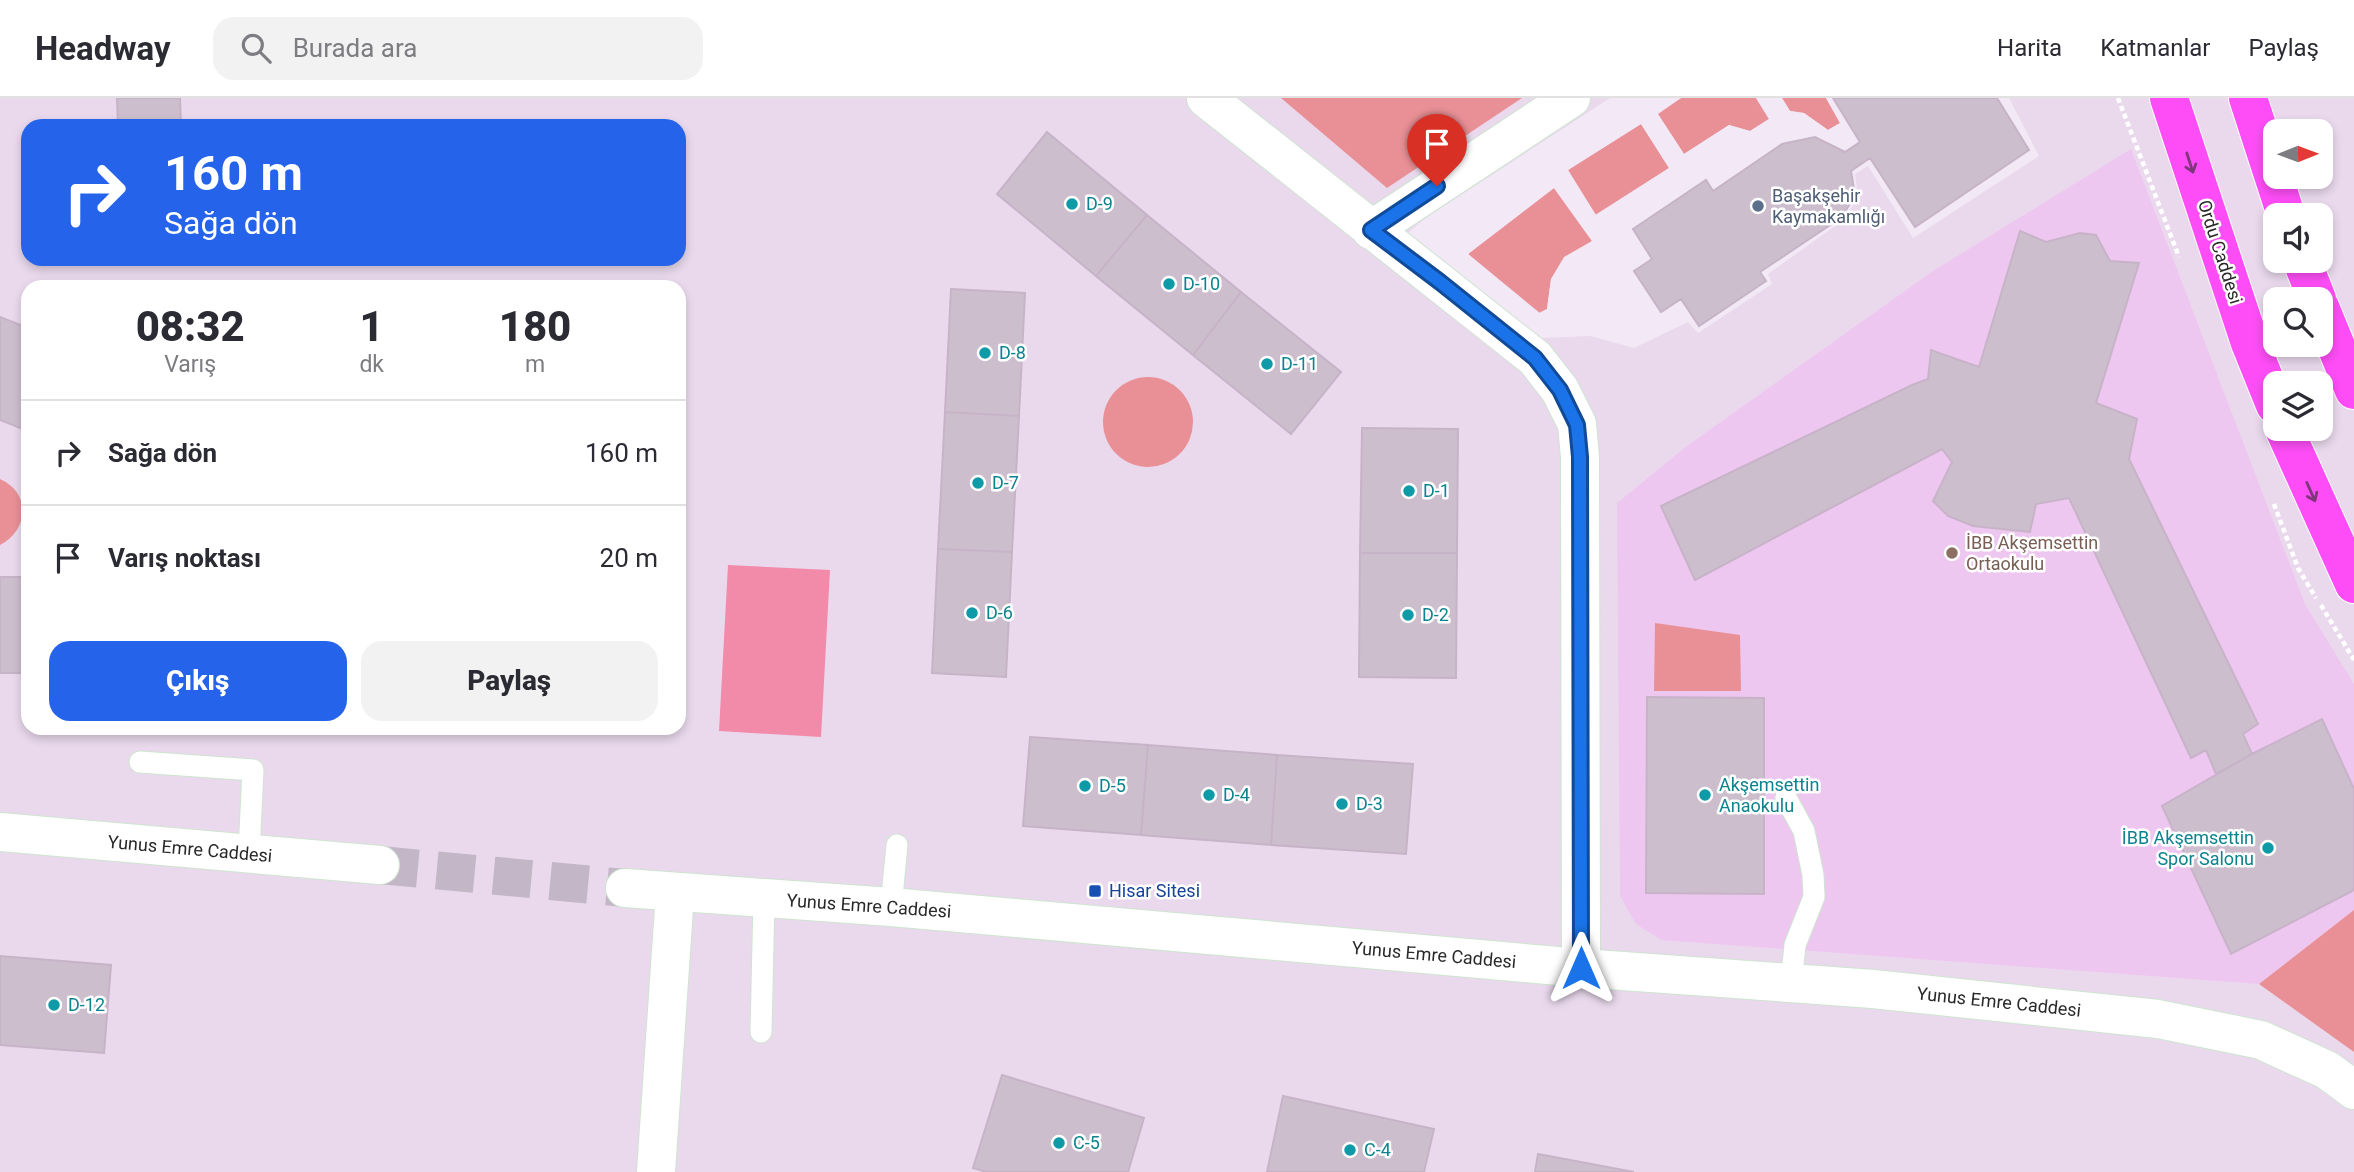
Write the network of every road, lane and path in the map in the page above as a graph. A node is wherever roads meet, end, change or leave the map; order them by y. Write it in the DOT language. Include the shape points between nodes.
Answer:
graph roads {
  1 [pos="1206,98"];
  2 [pos="1571,98"];
  3 [pos="2169,98"];
  4 [pos="2248,98"];
  5 [pos="2283,203"];
  6 [pos="1371,230"];
  7 [pos="2333,339"];
  8 [pos="2263,375"];
  9 [pos="2354,390"];
  10 [pos="2289,441"];
  11 [pos="2354,584"];
  12 [pos="140,762"];
  13 [pos="1786,798"];
  14 [pos="0,832"];
  15 [pos="897,845"];
  16 [pos="249,853"];
  17 [pos="380,865"];
  18 [pos="625,888"];
  19 [pos="675,893"];
  20 [pos="764,899"];
  21 [pos="891,907"];
  22 [pos="1581,968"];
  23 [pos="1791,983"];
  24 [pos="761,1032"];
  25 [pos="2354,1090"];
  26 [pos="656,1172"];
  1 -- 6 [label="street"];
  2 -- 6 [label="street"];
  3 -- 8 [label="main road, Ordu Caddesi, one-way"];
  4 -- 5 [label="main road"];
  6 -- 22 [label="street" via="1535,358 1560,390 1577,425"];
  7 -- 9 [label="main road"];
  10 -- 11 [label="main road, one-way"];
  12 -- 16 [label="lane" via="253,770"];
  13 -- 23 [label="lane" via="1804,831 1814,897 1795,945"];
  14 -- 16 [label="street, Yunus Emre Caddesi"];
  15 -- 21 [label="lane"];
  16 -- 17 [label="street, Yunus Emre Caddesi"];
  18 -- 19 [label="street, Yunus Emre Caddesi"];
  19 -- 20 [label="street, Yunus Emre Caddesi"];
  19 -- 26 [label="street"];
  20 -- 21 [label="street, Yunus Emre Caddesi"];
  20 -- 24 [label="lane"];
  21 -- 22 [label="street, Yunus Emre Caddesi"];
  22 -- 23 [label="street, Yunus Emre Caddesi"];
  23 -- 25 [label="street, Yunus Emre Caddesi" via="2158,1019 2261,1040 2327,1070"];
}
